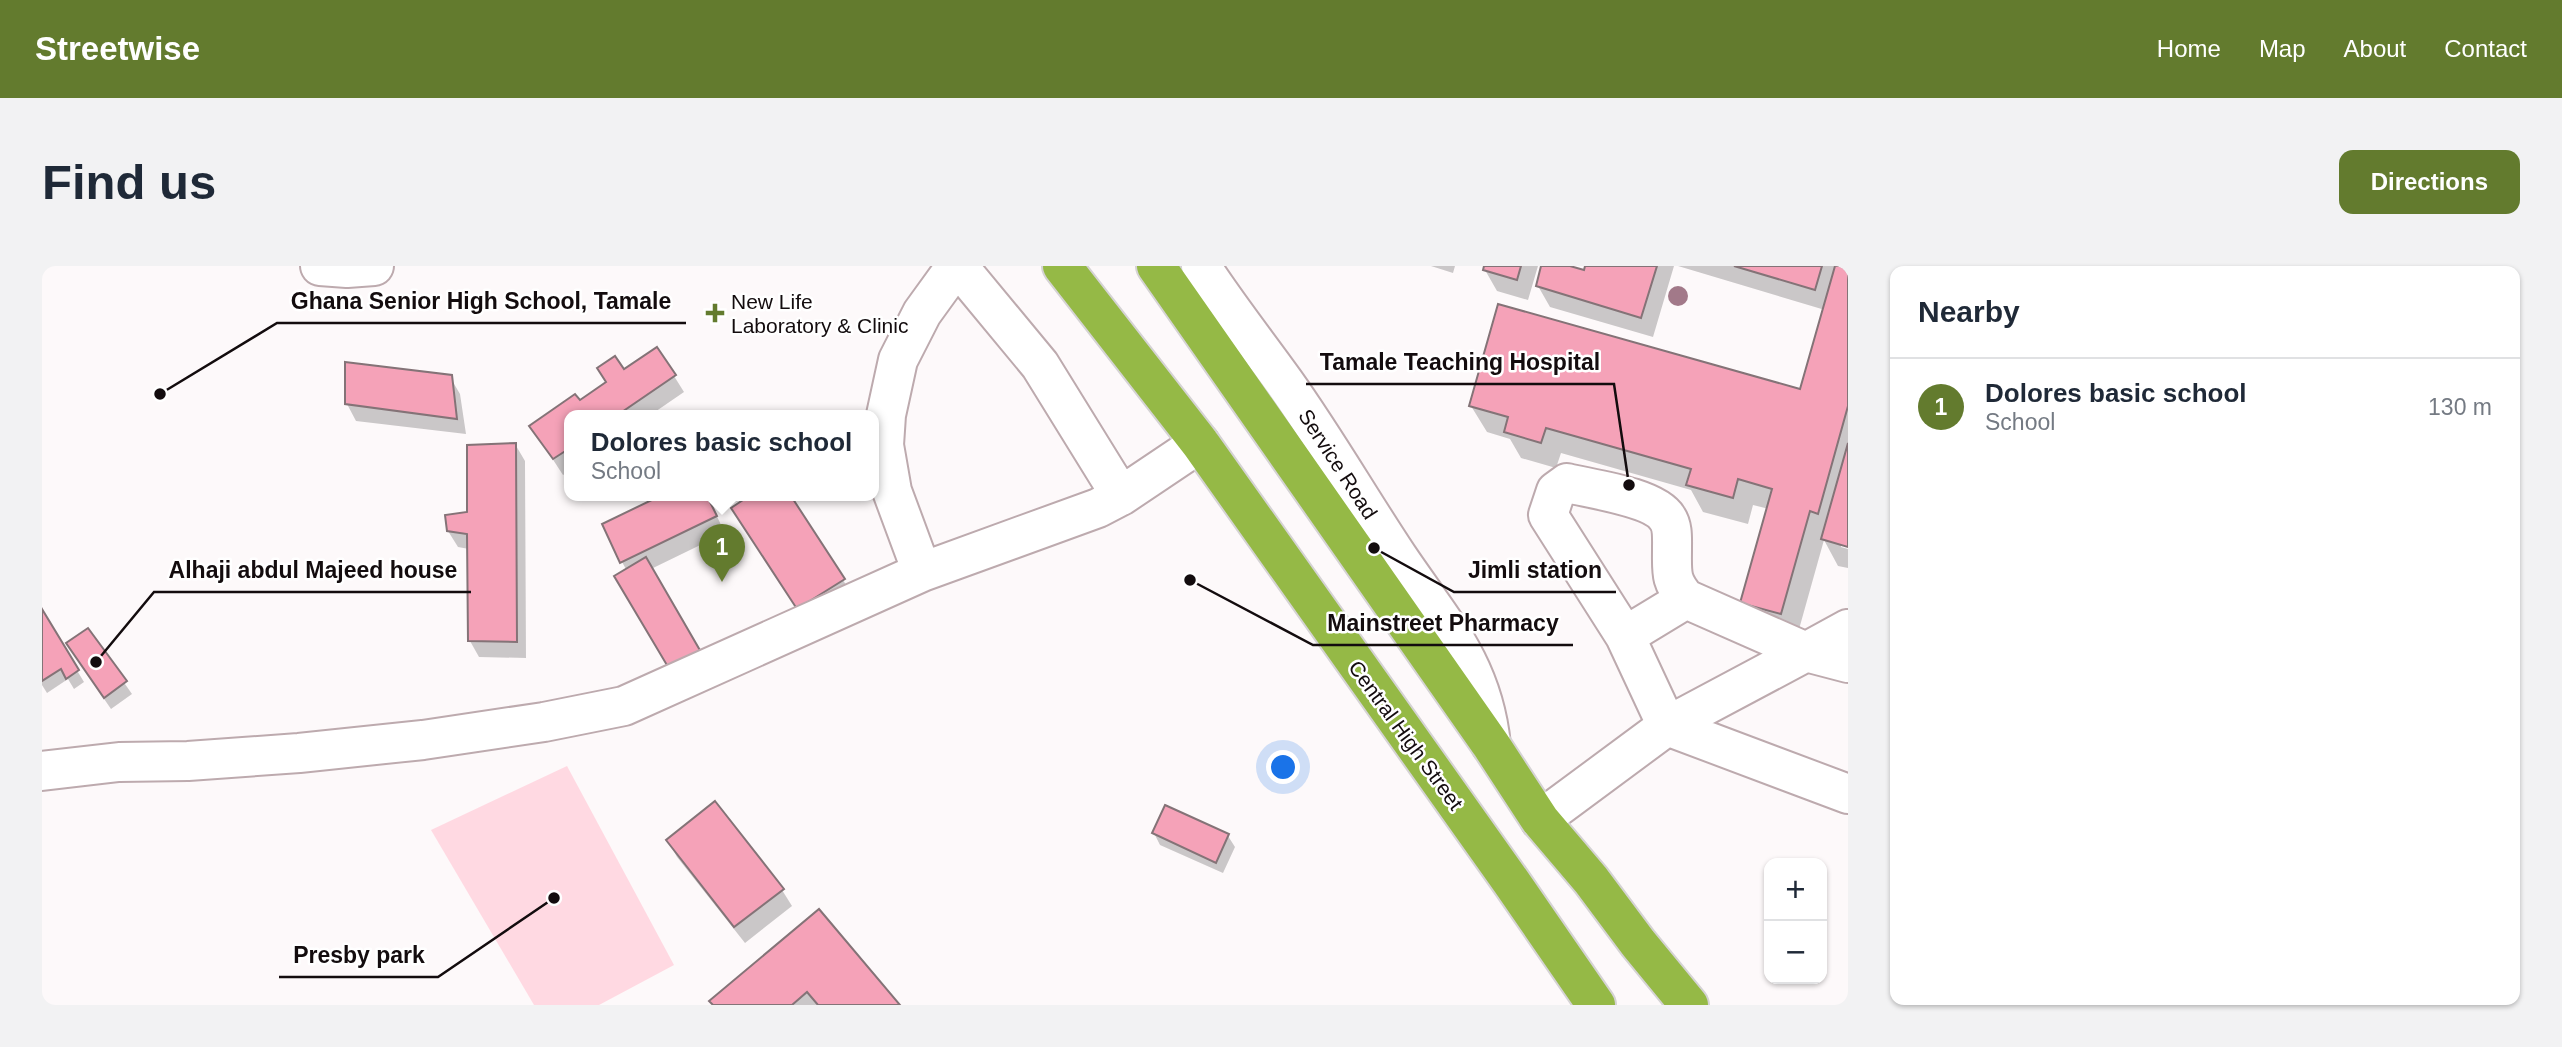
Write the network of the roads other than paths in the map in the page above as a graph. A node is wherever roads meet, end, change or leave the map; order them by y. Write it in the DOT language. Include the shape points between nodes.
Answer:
graph roads {
  1 [pos="320,266"];
  2 [pos="374,266"];
  3 [pos="957,266"];
  4 [pos="1062,266"];
  5 [pos="1156,266"];
  6 [pos="1201,266"];
  7 [pos="1200,443"];
  8 [pos="1121,496"];
  9 [pos="922,572"];
  10 [pos="1686,599"];
  11 [pos="1848,629"];
  12 [pos="1625,636"];
  13 [pos="1806,652"];
  14 [pos="1848,663"];
  15 [pos="1667,726"];
  16 [pos="1491,745"];
  17 [pos="42,771"];
  18 [pos="1848,794"];
  19 [pos="1540,820"];
  20 [pos="1596,1005"];
  21 [pos="1689,1005"];
  1 -- 2 [label="street"];
  3 -- 8 [label="street" via="1040,365"];
  3 -- 9 [label="street" via="922,313 898,360 886,415 884,444 892,491"];
  4 -- 7 [label="highway, Central High Street"];
  5 -- 16 [label="highway"];
  6 -- 16 [label="street, Service Road" via="1450,629 1480,689"];
  7 -- 8 [label="street"];
  7 -- 20 [label="highway, Central High Street"];
  8 -- 9 [label="street"];
  9 -- 17 [label="street" via="624,706 423,740"];
  10 -- 12 [label="street"];
  10 -- 12 [label="street" via="1675,586 1667,517 1650,503 1567,483 1556,491 1548,515"];
  10 -- 13 [label="street"];
  11 -- 13 [label="street"];
  12 -- 15 [label="street"];
  13 -- 14 [label="street"];
  13 -- 15 [label="street"];
  15 -- 18 [label="street"];
  15 -- 19 [label="street"];
  16 -- 19 [label="highway"];
  19 -- 21 [label="highway"];
}
